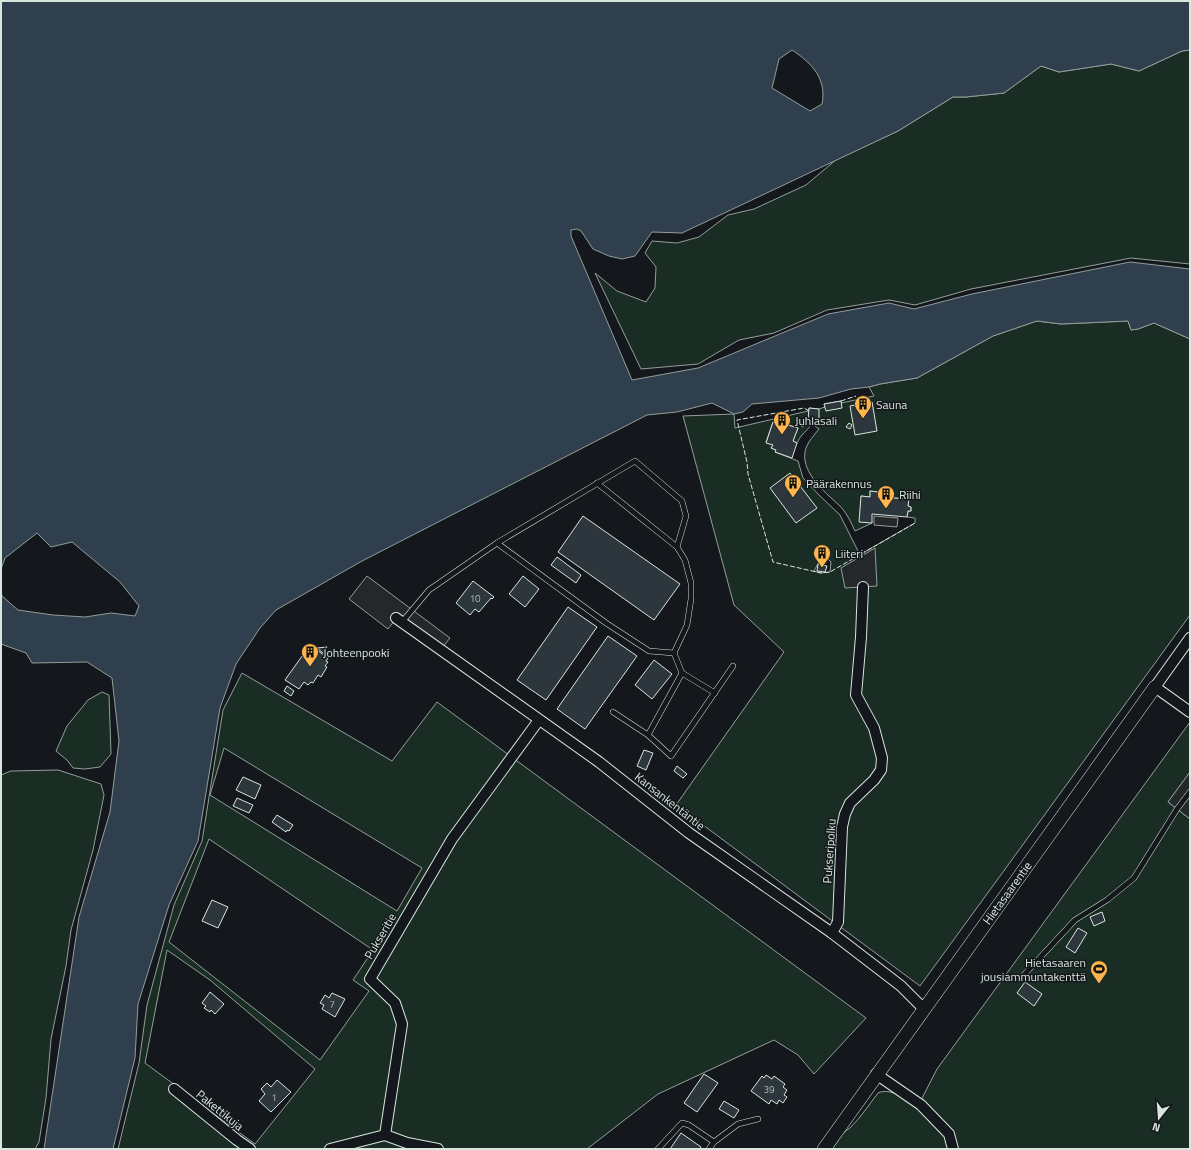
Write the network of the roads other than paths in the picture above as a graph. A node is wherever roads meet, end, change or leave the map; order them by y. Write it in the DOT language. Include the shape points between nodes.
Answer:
graph roads {
  1 [pos="597,483"];
  2 [pos="497,543"];
  3 [pos="677,547"];
  4 [pos="863,587"];
  5 [pos="399,620"];
  6 [pos="1190,638"];
  7 [pos="674,653"];
  8 [pos="733,666"];
  9 [pos="682,673"];
  10 [pos="1155,687"];
  11 [pos="715,693"];
  12 [pos="613,712"];
  13 [pos="1190,712"];
  14 [pos="539,720"];
  15 [pos="648,735"];
  16 [pos="1190,792"];
  17 [pos="832,933"];
  18 [pos="1021,978"];
  19 [pos="924,1009"];
  20 [pos="876,1074"];
  21 [pos="174,1089"];
  22 [pos="758,1119"];
  23 [pos="385,1135"];
  24 [pos="714,1142"];
  25 [pos="250,1149"];
  26 [pos="330,1149"];
  27 [pos="438,1149"];
  28 [pos="658,1149"];
  29 [pos="709,1149"];
  30 [pos="824,1149"];
  31 [pos="953,1149"];
  1 -- 2 [label="lane"];
  1 -- 3 [label="lane"];
  1 -- 3 [label="lane" via="635,461 682,501 686,516"];
  2 -- 5 [label="lane" via="429,590"];
  2 -- 7 [label="lane" via="606,623 649,651"];
  3 -- 7 [label="lane" via="685,560 691,584 691,599 686,626"];
  4 -- 17 [label="street, Pukseripolku" via="856,696 874,728 882,758 881,770 853,799 845,814 842,827 838,922"];
  5 -- 14 [label="street, Kansankentäntie"];
  6 -- 10 [label="street, Hietasaarentie"];
  7 -- 9 [label="lane"];
  8 -- 11 [label="lane"];
  9 -- 11 [label="lane"];
  9 -- 15 [label="lane"];
  10 -- 13 [label="street"];
  10 -- 19 [label="street, Hietasaarentie"];
  11 -- 15 [label="lane" via="671,756"];
  12 -- 15 [label="lane"];
  14 -- 17 [label="street, Kansankentäntie" via="599,762 689,833"];
  14 -- 23 [label="street, Pukseritie" via="452,839 370,979 395,1003 402,1024"];
  16 -- 18 [label="lane" via="1134,878 1107,900 1075,920"];
  17 -- 19 [label="street, Kansankentäntie" via="901,986"];
  19 -- 20 [label="street, Hietasaarentie"];
  20 -- 30 [label="street, Hietasaarentie"];
  20 -- 31 [label="street" via="921,1105 949,1134"];
  21 -- 25 [label="street, Pakettikuja"];
  22 -- 24 [label="lane" via="738,1124"];
  23 -- 26 [label="street"];
  23 -- 27 [label="street" via="407,1143"];
  24 -- 28 [label="lane" via="682,1122"];
  24 -- 29 [label="lane"];
}
